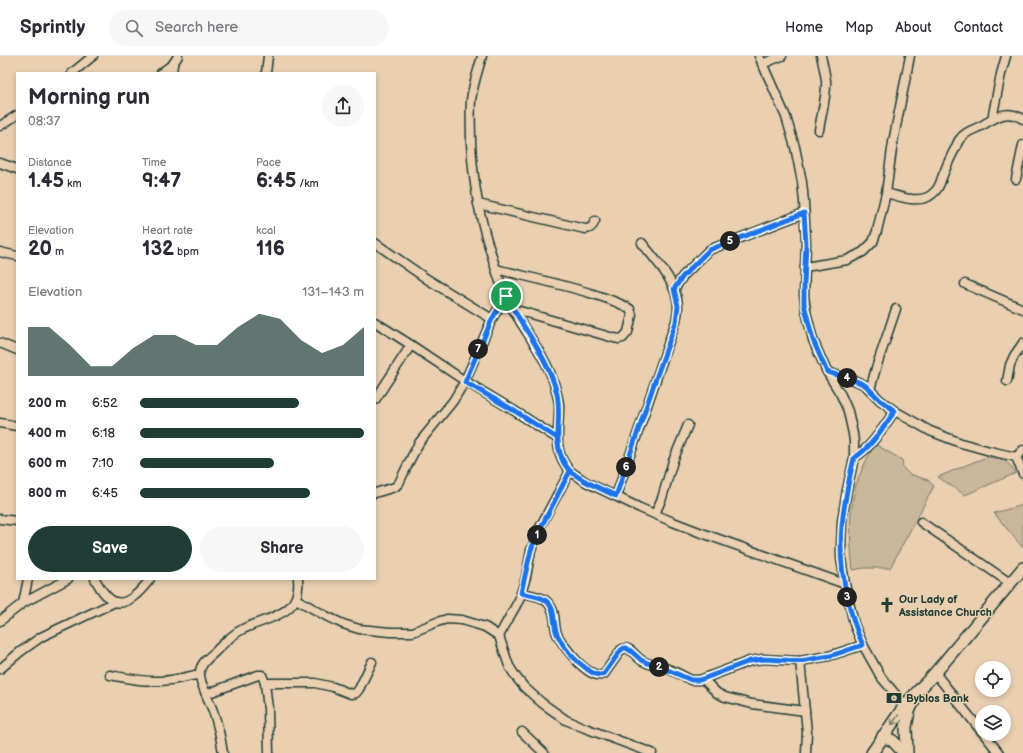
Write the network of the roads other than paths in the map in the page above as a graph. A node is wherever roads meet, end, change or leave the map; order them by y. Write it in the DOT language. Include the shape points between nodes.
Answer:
graph roads {
  1 [pos="93,56"];
  2 [pos="178,56"];
  3 [pos="268,56"];
  4 [pos="482,56"];
  5 [pos="782,56"];
  6 [pos="821,56"];
  7 [pos="910,56"];
  8 [pos="1006,56"];
  9 [pos="760,60"];
  10 [pos="173,64"];
  11 [pos="73,72"];
  12 [pos="162,72"];
  13 [pos="172,72"];
  14 [pos="266,72"];
  15 [pos="16,115"];
  16 [pos="992,119"];
  17 [pos="1023,119"];
  18 [pos="0,126"];
  19 [pos="818,130"];
  20 [pos="1023,145"];
  21 [pos="0,163"];
  22 [pos="16,169"];
  23 [pos="1016,179"];
  24 [pos="886,193"];
  25 [pos="478,204"];
  26 [pos="804,213"];
  27 [pos="595,221"];
  28 [pos="642,243"];
  29 [pos="376,244"];
  30 [pos="0,252"];
  31 [pos="16,256"];
  32 [pos="805,267"];
  33 [pos="496,269"];
  34 [pos="965,284"];
  35 [pos="674,289"];
  36 [pos="506,296"];
  37 [pos="1023,308"];
  38 [pos="513,309"];
  39 [pos="896,309"];
  40 [pos="492,319"];
  41 [pos="376,323"];
  42 [pos="0,343"];
  43 [pos="1023,343"];
  44 [pos="411,345"];
  45 [pos="16,350"];
  46 [pos="827,372"];
  47 [pos="1007,381"];
  48 [pos="465,382"];
  49 [pos="870,390"];
  50 [pos="376,398"];
  51 [pos="895,411"];
  52 [pos="0,423"];
  53 [pos="688,425"];
  54 [pos="16,426"];
  55 [pos="557,438"];
  56 [pos="1023,450"];
  57 [pos="1016,457"];
  58 [pos="854,458"];
  59 [pos="570,471"];
  60 [pos="1023,474"];
  61 [pos="376,493"];
  62 [pos="616,496"];
  63 [pos="655,514"];
  64 [pos="0,519"];
  65 [pos="16,521"];
  66 [pos="921,522"];
  67 [pos="1023,568"];
  68 [pos="28,580"];
  69 [pos="66,580"];
  70 [pos="96,580"];
  71 [pos="149,580"];
  72 [pos="298,580"];
  73 [pos="1010,583"];
  74 [pos="845,584"];
  75 [pos="521,593"];
  76 [pos="296,599"];
  77 [pos="115,602"];
  78 [pos="23,604"];
  79 [pos="0,621"];
  80 [pos="499,636"];
  81 [pos="863,645"];
  82 [pos="800,661"];
  83 [pos="372,662"];
  84 [pos="0,669"];
  85 [pos="935,673"];
  86 [pos="200,674"];
  87 [pos="110,675"];
  88 [pos="703,679"];
  89 [pos="265,683"];
  90 [pos="206,694"];
  91 [pos="907,708"];
  92 [pos="805,711"];
  93 [pos="975,723"];
  94 [pos="522,732"];
  95 [pos="883,736"];
  96 [pos="989,741"];
  97 [pos="223,753"];
  98 [pos="269,753"];
  99 [pos="544,753"];
  100 [pos="652,753"];
  101 [pos="806,753"];
  102 [pos="872,753"];
  103 [pos="906,753"];
  104 [pos="999,753"];
  1 -- 11 [label="street"];
  2 -- 10 [label="street"];
  3 -- 14 [label="street"];
  4 -- 25 [label="street" via="470,117"];
  5 -- 9 [label="street"];
  6 -- 19 [label="street" via="826,90"];
  7 -- 24 [label="street"];
  8 -- 16 [label="street"];
  9 -- 26 [label="street" via="786,117 796,147"];
  10 -- 12 [label="street"];
  10 -- 13 [label="street"];
  15 -- 18 [label="street"];
  16 -- 17 [label="street" via="1010,114"];
  16 -- 24 [label="street" via="960,139 948,161 940,184 928,197 910,199"];
  20 -- 23 [label="street"];
  21 -- 22 [label="street"];
  24 -- 32 [label="street" via="873,242 863,252 847,260"];
  25 -- 27 [label="street" via="585,229 589,229"];
  25 -- 33 [label="street"];
  26 -- 32 [label="street"];
  26 -- 35 [label="street" via="709,250"];
  28 -- 35 [label="street" via="664,271"];
  29 -- 40 [label="street"];
  30 -- 31 [label="street"];
  32 -- 46 [label="street" via="806,312 813,340"];
  33 -- 36 [label="street"];
  33 -- 38 [label="street" via="599,296 625,305 630,309 632,316 626,336 620,339"];
  34 -- 37 [label="street"];
  35 -- 62 [label="street" via="678,306 676,322"];
  36 -- 38 [label="street"];
  36 -- 40 [label="street"];
  38 -- 55 [label="street" via="550,370 555,384 559,404"];
  39 -- 49 [label="street"];
  40 -- 48 [label="street"];
  41 -- 44 [label="street"];
  42 -- 45 [label="street"];
  43 -- 47 [label="street" via="1012,360"];
  44 -- 48 [label="street"];
  44 -- 50 [label="street"];
  46 -- 49 [label="street" via="856,381"];
  46 -- 58 [label="street" via="848,411 853,434"];
  48 -- 55 [label="street"];
  48 -- 61 [label="street" via="420,443 399,483 395,487"];
  49 -- 51 [label="street"];
  51 -- 57 [label="street" via="930,431 961,443"];
  51 -- 58 [label="street" via="869,446"];
  52 -- 54 [label="street"];
  53 -- 63 [label="street" via="672,461"];
  55 -- 59 [label="street" via="561,456"];
  56 -- 57 [label="street"];
  57 -- 60 [label="street"];
  58 -- 74 [label="street" via="842,521 841,558"];
  59 -- 62 [label="street" via="586,482"];
  59 -- 75 [label="street" via="536,537"];
  62 -- 63 [label="street"];
  63 -- 74 [label="street"];
  64 -- 65 [label="street"];
  66 -- 73 [label="street"];
  67 -- 73 [label="main road"];
  68 -- 78 [label="street"];
  69 -- 78 [label="street"];
  70 -- 77 [label="street" via="106,596"];
  71 -- 77 [label="street" via="132,598"];
  72 -- 76 [label="street"];
  73 -- 85 [label="main road"];
  74 -- 81 [label="street" via="854,624"];
  75 -- 80 [label="street"];
  75 -- 88 [label="street" via="545,600 554,612 556,632 569,653 596,675 604,674 621,650 626,648 650,664 691,680"];
  76 -- 80 [label="street" via="326,616 359,629 412,632 453,619 485,627"];
  76 -- 86 [label="street" via="285,611 236,633 208,659"];
  77 -- 84 [label="street" via="41,637"];
  78 -- 79 [label="street"];
  80 -- 100 [label="street" via="516,677 542,703 566,720"];
  81 -- 82 [label="street" via="830,656"];
  81 -- 91 [label="street" via="881,677"];
  82 -- 88 [label="street" via="758,659"];
  82 -- 92 [label="street"];
  83 -- 89 [label="street" via="359,689 351,694 324,684"];
  85 -- 91 [label="main road"];
  85 -- 93 [label="street"];
  86 -- 87 [label="street" via="159,681"];
  86 -- 90 [label="street"];
  88 -- 92 [label="street" via="721,696 752,704"];
  89 -- 90 [label="street" via="262,675 258,675"];
  89 -- 98 [label="street"];
  90 -- 97 [label="street"];
  91 -- 95 [label="main road, one-way"];
  91 -- 103 [label="main road"];
  92 -- 101 [label="street"];
  94 -- 99 [label="street"];
  95 -- 102 [label="main road"];
  95 -- 103 [label="main road"];
  96 -- 104 [label="street"];
}
